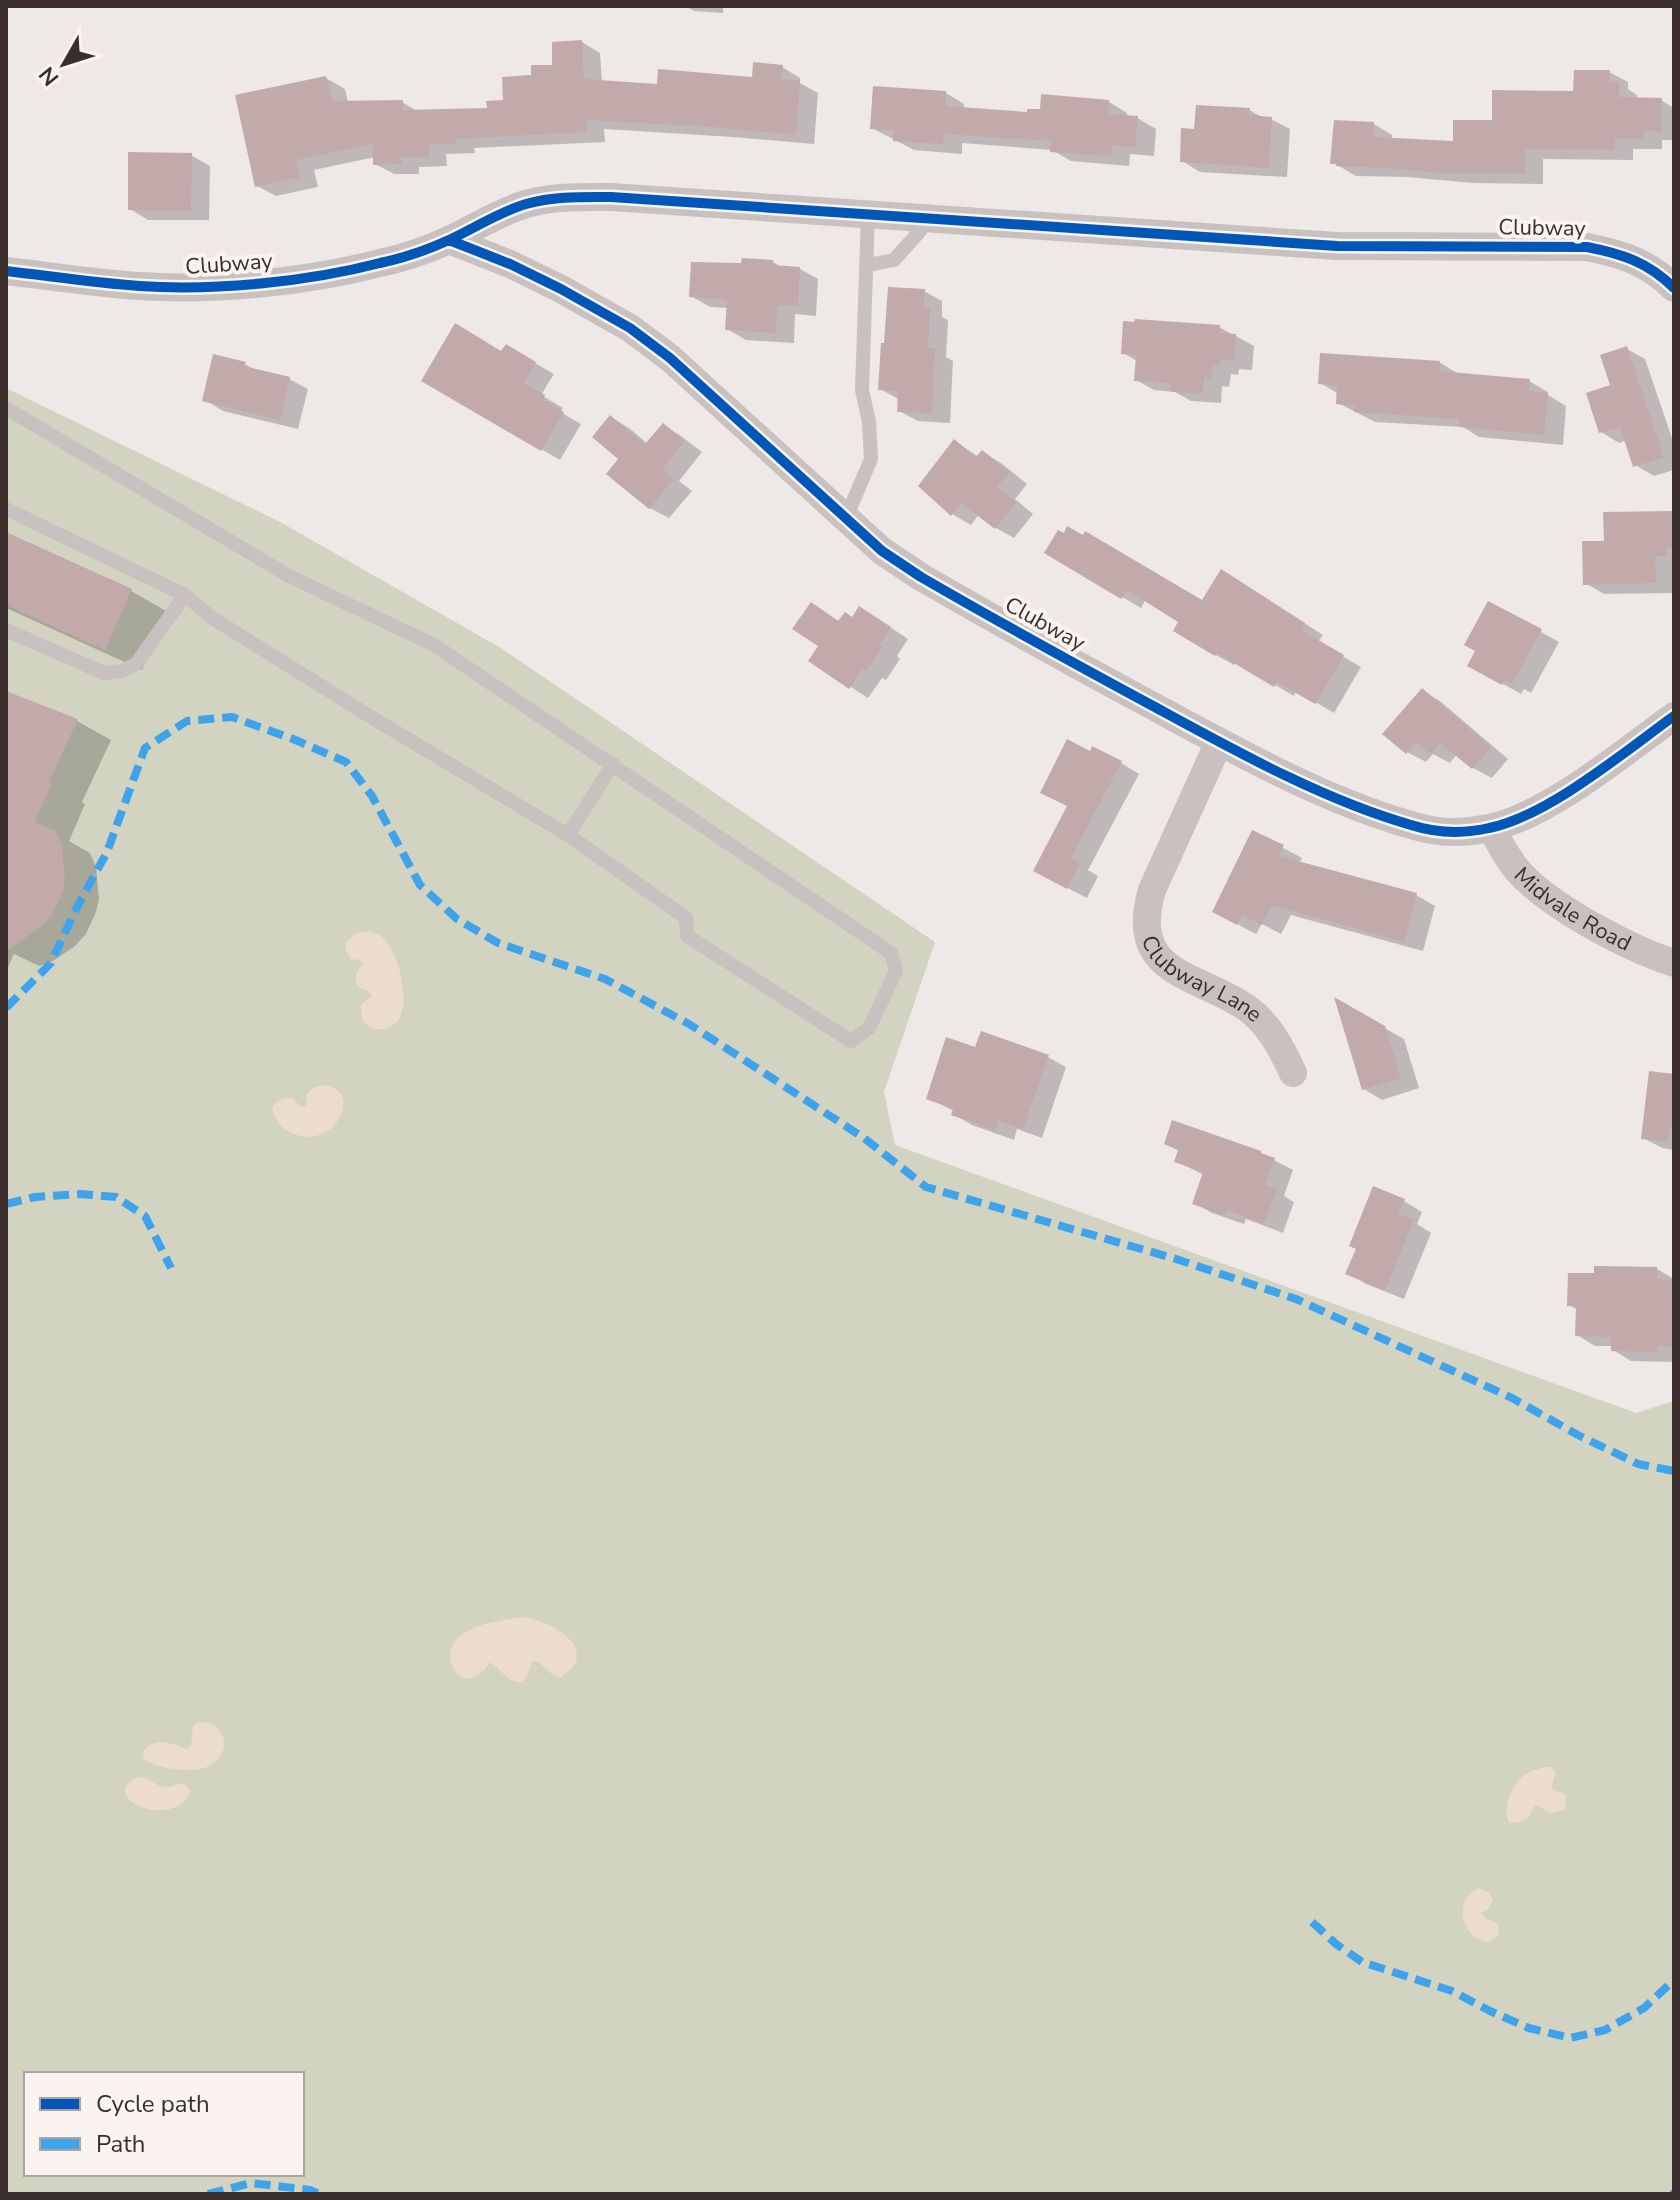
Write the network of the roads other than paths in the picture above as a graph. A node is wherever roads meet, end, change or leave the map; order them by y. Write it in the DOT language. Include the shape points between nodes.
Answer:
graph roads {
  1 [pos="868,214"];
  2 [pos="927,219"];
  3 [pos="449,240"];
  4 [pos="868,265"];
  5 [pos="6,271"];
  6 [pos="1674,288"];
  7 [pos="6,408"];
  8 [pos="6,509"];
  9 [pos="846,518"];
  10 [pos="185,595"];
  11 [pos="6,630"];
  12 [pos="1674,716"];
  13 [pos="1219,742"];
  14 [pos="613,764"];
  15 [pos="1491,828"];
  16 [pos="568,835"];
  17 [pos="1674,963"];
  18 [pos="1293,1073"];
  1 -- 2 [label="street, Clubway"];
  1 -- 3 [label="street, Clubway" via="571,197 511,209"];
  1 -- 4 [label="lane"];
  2 -- 4 [label="lane" via="894,260"];
  2 -- 6 [label="street, Clubway" via="1337,246 1587,247 1642,263"];
  3 -- 5 [label="street, Clubway" via="381,263 236,284 139,286"];
  3 -- 9 [label="street, Clubway" via="536,277 630,328"];
  4 -- 9 [label="lane" via="862,390 871,459"];
  7 -- 14 [label="lane" via="289,576 434,645"];
  8 -- 10 [label="lane"];
  9 -- 13 [label="street, Clubway" via="921,577"];
  10 -- 11 [label="lane" via="136,664 122,671 104,673"];
  10 -- 16 [label="lane" via="212,618"];
  12 -- 15 [label="street, Clubway" via="1547,804"];
  13 -- 15 [label="street, Clubway" via="1308,786 1412,826 1443,832"];
  13 -- 18 [label="street, Clubway Lane" via="1152,890 1149,940 1168,967 1247,1008 1275,1037"];
  14 -- 16 [label="lane"];
  14 -- 16 [label="lane" via="891,953 896,971 869,1028 851,1041 687,936 686,918"];
  15 -- 17 [label="street, Midvale Road" via="1538,890 1625,943"];
}
